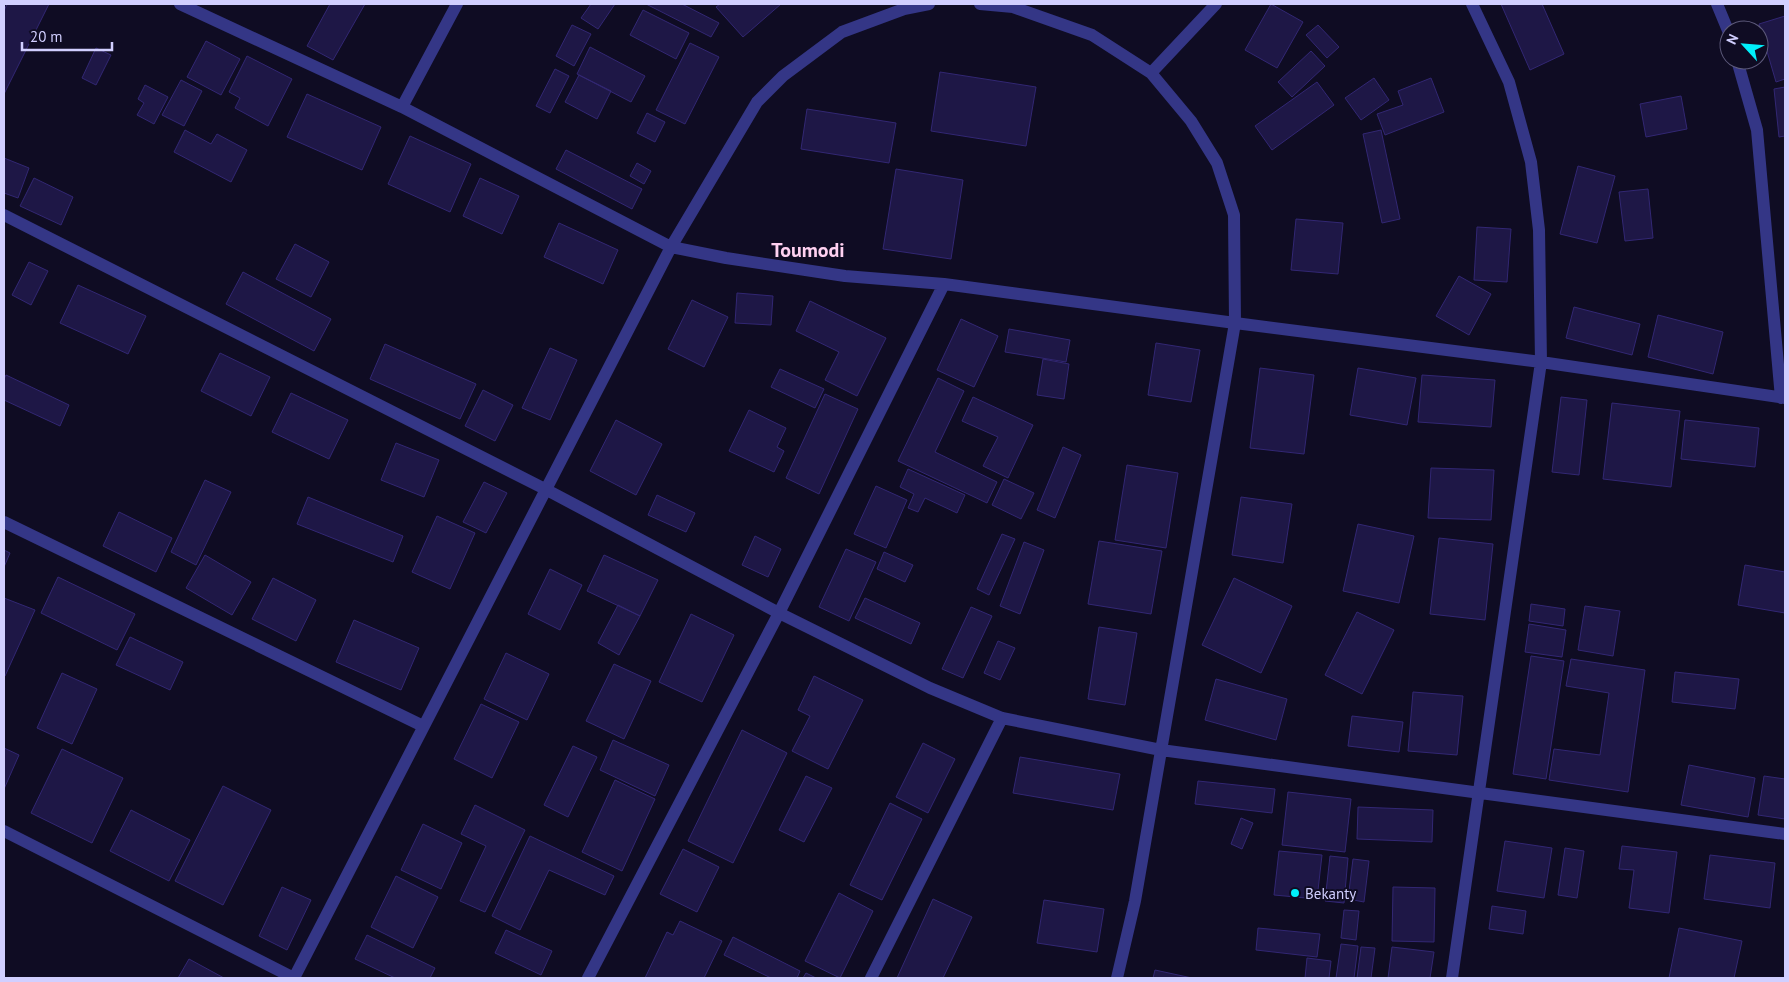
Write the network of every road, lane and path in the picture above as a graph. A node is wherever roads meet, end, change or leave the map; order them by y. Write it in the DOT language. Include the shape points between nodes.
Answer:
graph roads {
  1 [pos="180,4"];
  2 [pos="457,4"];
  3 [pos="929,4"];
  4 [pos="980,4"];
  5 [pos="1216,4"];
  6 [pos="1472,4"];
  7 [pos="1717,4"];
  8 [pos="903,6"];
  9 [pos="199,8"];
  10 [pos="1724,20"];
  11 [pos="1740,70"];
  12 [pos="1151,73"];
  13 [pos="402,107"];
  14 [pos="4,215"];
  15 [pos="671,247"];
  16 [pos="944,284"];
  17 [pos="1235,323"];
  18 [pos="1541,362"];
  19 [pos="1783,398"];
  20 [pos="545,489"];
  21 [pos="4,522"];
  22 [pos="779,613"];
  23 [pos="1002,718"];
  24 [pos="423,726"];
  25 [pos="1161,750"];
  26 [pos="1478,794"];
  27 [pos="4,831"];
  28 [pos="1785,834"];
  29 [pos="294,978"];
  30 [pos="588,978"];
  31 [pos="871,978"];
  32 [pos="1117,978"];
  33 [pos="1452,978"];
  1 -- 9 [label="street"];
  2 -- 13 [label="street"];
  3 -- 8 [label="street"];
  4 -- 12 [label="street" via="1013,7 1092,35"];
  5 -- 12 [label="street"];
  6 -- 18 [label="street" via="1509,82 1531,162 1539,230"];
  7 -- 10 [label="street"];
  8 -- 15 [label="street" via="842,32 783,76 757,102"];
  9 -- 13 [label="street"];
  11 -- 19 [label="street" via="1757,130"];
  12 -- 17 [label="street" via="1191,121 1216,163 1234,214"];
  13 -- 15 [label="street"];
  14 -- 20 [label="street"];
  15 -- 16 [label="street" via="845,276"];
  15 -- 20 [label="street"];
  16 -- 17 [label="street"];
  16 -- 22 [label="street"];
  17 -- 18 [label="street"];
  17 -- 25 [label="street"];
  18 -- 19 [label="street"];
  18 -- 26 [label="street"];
  20 -- 22 [label="street"];
  20 -- 24 [label="street"];
  21 -- 24 [label="street"];
  22 -- 23 [label="street" via="930,688"];
  22 -- 30 [label="street"];
  23 -- 25 [label="street"];
  23 -- 31 [label="street"];
  24 -- 29 [label="street"];
  25 -- 26 [label="street"];
  25 -- 32 [label="street" via="1133,910"];
  26 -- 28 [label="street"];
  26 -- 33 [label="street"];
  27 -- 29 [label="street"];
}
